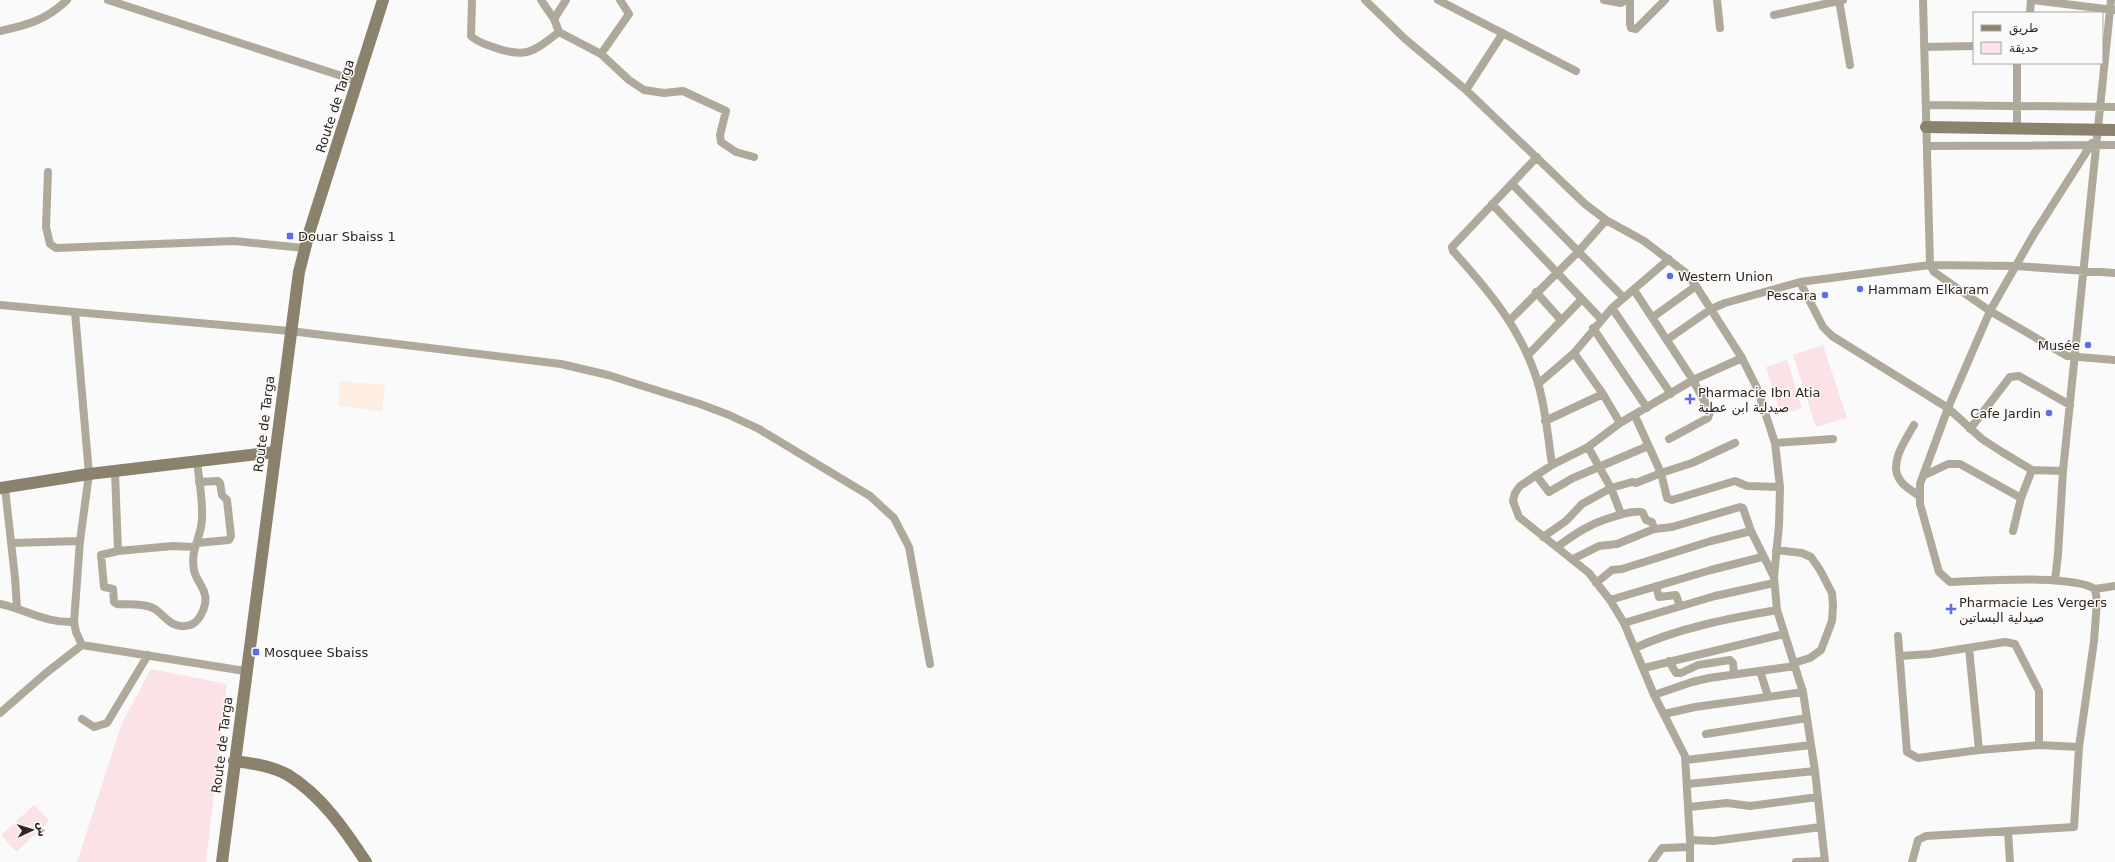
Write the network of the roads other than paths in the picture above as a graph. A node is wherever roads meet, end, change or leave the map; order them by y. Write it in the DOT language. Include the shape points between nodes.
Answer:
graph roads {
  1 [pos="67,0"];
  2 [pos="108,0"];
  3 [pos="383,0"];
  4 [pos="472,0"];
  5 [pos="541,0"];
  6 [pos="566,0"];
  7 [pos="620,0"];
  8 [pos="1364,0"];
  9 [pos="1438,0"];
  10 [pos="1604,0"];
  11 [pos="1625,0"];
  12 [pos="1630,0"];
  13 [pos="1665,0"];
  14 [pos="1717,0"];
  15 [pos="1839,0"];
  16 [pos="1843,0"];
  17 [pos="1923,0"];
  18 [pos="2031,0"];
  19 [pos="2111,0"];
  20 [pos="2113,10"];
  21 [pos="2030,12"];
  22 [pos="1774,15"];
  23 [pos="554,19"];
  24 [pos="1720,28"];
  25 [pos="0,31"];
  26 [pos="559,32"];
  27 [pos="1503,33"];
  28 [pos="1973,46"];
  29 [pos="1924,47"];
  30 [pos="601,54"];
  31 [pos="2017,64"];
  32 [pos="1850,65"];
  33 [pos="1576,71"];
  34 [pos="358,81"];
  35 [pos="1466,90"];
  36 [pos="1926,104"];
  37 [pos="2017,105"];
  38 [pos="2099,107"];
  39 [pos="2115,107"];
  40 [pos="1926,127"];
  41 [pos="2016,127"];
  42 [pos="2098,128"];
  43 [pos="2115,130"];
  44 [pos="2094,143"];
  45 [pos="2115,145"];
  46 [pos="1927,146"];
  47 [pos="754,157"];
  48 [pos="1537,157"];
  49 [pos="48,172"];
  50 [pos="1512,184"];
  51 [pos="1492,204"];
  52 [pos="1606,220"];
  53 [pos="304,248"];
  54 [pos="1578,252"];
  55 [pos="1669,259"];
  56 [pos="1930,265"];
  57 [pos="2016,266"];
  58 [pos="1556,272"];
  59 [pos="2084,272"];
  60 [pos="2115,273"];
  61 [pos="1800,282"];
  62 [pos="1696,286"];
  63 [pos="1634,290"];
  64 [pos="1536,292"];
  65 [pos="1624,298"];
  66 [pos="1581,300"];
  67 [pos="0,305"];
  68 [pos="1612,308"];
  69 [pos="1711,309"];
  70 [pos="1990,311"];
  71 [pos="75,312"];
  72 [pos="1653,317"];
  73 [pos="1601,319"];
  74 [pos="1510,320"];
  75 [pos="1561,320"];
  76 [pos="1593,328"];
  77 [pos="290,330"];
  78 [pos="1668,339"];
  79 [pos="1574,353"];
  80 [pos="1528,355"];
  81 [pos="2075,356"];
  82 [pos="1742,358"];
  83 [pos="2115,360"];
  84 [pos="1693,380"];
  85 [pos="1538,384"];
  86 [pos="1602,394"];
  87 [pos="1671,394"];
  88 [pos="2070,405"];
  89 [pos="1647,408"];
  90 [pos="1948,408"];
  91 [pos="1635,416"];
  92 [pos="1545,421"];
  93 [pos="1620,423"];
  94 [pos="1914,425"];
  95 [pos="1970,429"];
  96 [pos="1670,439"];
  97 [pos="1832,439"];
  98 [pos="1735,443"];
  99 [pos="1775,443"];
  100 [pos="1648,446"];
  101 [pos="1588,447"];
  102 [pos="275,452"];
  103 [pos="197,461"];
  104 [pos="1552,465"];
  105 [pos="1599,467"];
  106 [pos="2032,470"];
  107 [pos="2063,471"];
  108 [pos="115,472"];
  109 [pos="1661,473"];
  110 [pos="89,474"];
  111 [pos="1536,475"];
  112 [pos="1923,476"];
  113 [pos="199,482"];
  114 [pos="1780,487"];
  115 [pos="2,488"];
  116 [pos="1612,488"];
  117 [pos="1920,496"];
  118 [pos="2021,498"];
  119 [pos="1621,514"];
  120 [pos="1654,529"];
  121 [pos="2013,531"];
  122 [pos="1751,532"];
  123 [pos="1543,537"];
  124 [pos="80,541"];
  125 [pos="12,543"];
  126 [pos="195,545"];
  127 [pos="1556,547"];
  128 [pos="1776,550"];
  129 [pos="118,551"];
  130 [pos="1762,557"];
  131 [pos="1573,559"];
  132 [pos="1774,580"];
  133 [pos="2054,580"];
  134 [pos="1596,583"];
  135 [pos="1656,586"];
  136 [pos="2115,586"];
  137 [pos="2095,590"];
  138 [pos="1610,600"];
  139 [pos="0,604"];
  140 [pos="1680,606"];
  141 [pos="17,608"];
  142 [pos="1777,610"];
  143 [pos="74,622"];
  144 [pos="1624,622"];
  145 [pos="1784,634"];
  146 [pos="1898,636"];
  147 [pos="82,646"];
  148 [pos="1635,648"];
  149 [pos="1969,648"];
  150 [pos="148,655"];
  151 [pos="1900,656"];
  152 [pos="1669,661"];
  153 [pos="930,664"];
  154 [pos="1795,665"];
  155 [pos="1644,668"];
  156 [pos="245,671"];
  157 [pos="1760,671"];
  158 [pos="1734,674"];
  159 [pos="1803,692"];
  160 [pos="1654,695"];
  161 [pos="1768,696"];
  162 [pos="0,713"];
  163 [pos="1664,714"];
  164 [pos="1807,718"];
  165 [pos="82,720"];
  166 [pos="1706,734"];
  167 [pos="1811,745"];
  168 [pos="2039,745"];
  169 [pos="2079,747"];
  170 [pos="1979,750"];
  171 [pos="1686,760"];
  172 [pos="234,761"];
  173 [pos="1815,771"];
  174 [pos="1688,784"];
  175 [pos="1818,797"];
  176 [pos="1689,807"];
  177 [pos="1821,827"];
  178 [pos="2008,831"];
  179 [pos="1690,844"];
  180 [pos="222,862"];
  181 [pos="366,862"];
  182 [pos="1652,862"];
  183 [pos="1690,862"];
  184 [pos="1796,862"];
  185 [pos="1825,862"];
  186 [pos="1912,862"];
  187 [pos="2010,862"];
  1 -- 25 [label="street" via="47,17"];
  2 -- 34 [label="street"];
  3 -- 34 [label="main road, Route de Targa"];
  4 -- 26 [label="street" via="471,36 510,54 538,48"];
  5 -- 23 [label="street"];
  6 -- 23 [label="street"];
  7 -- 30 [label="street" via="629,14"];
  8 -- 35 [label="street" via="1404,38"];
  9 -- 27 [label="street"];
  10 -- 11 [label="street" via="1621,3"];
  12 -- 13 [label="street" via="1630,24 1631,28 1636,29"];
  14 -- 24 [label="street"];
  15 -- 16 [label="street"];
  15 -- 22 [label="street"];
  15 -- 32 [label="street"];
  17 -- 29 [label="street"];
  18 -- 20 [label="street"];
  18 -- 21 [label="street"];
  19 -- 20 [label="street"];
  20 -- 38 [label="street"];
  23 -- 26 [label="street"];
  26 -- 30 [label="street"];
  27 -- 33 [label="street"];
  27 -- 35 [label="street"];
  28 -- 29 [label="street"];
  29 -- 36 [label="street"];
  30 -- 47 [label="street" via="644,90 664,93 683,91 726,111 720,134 721,142 736,152"];
  31 -- 37 [label="street"];
  34 -- 53 [label="main road, Route de Targa"];
  35 -- 48 [label="street"];
  36 -- 37 [label="street"];
  36 -- 40 [label="street"];
  37 -- 38 [label="street"];
  37 -- 41 [label="street"];
  38 -- 39 [label="street"];
  38 -- 42 [label="street"];
  40 -- 41 [label="main road"];
  40 -- 46 [label="street"];
  41 -- 42 [label="main road"];
  42 -- 43 [label="main road"];
  42 -- 44 [label="street"];
  44 -- 45 [label="street"];
  44 -- 46 [label="street"];
  44 -- 57 [label="street"];
  44 -- 59 [label="street"];
  46 -- 56 [label="street"];
  48 -- 50 [label="street"];
  48 -- 52 [label="street" via="1585,204"];
  49 -- 53 [label="street" via="46,227 50,244 56,248 234,241"];
  50 -- 51 [label="street"];
  50 -- 54 [label="street"];
  51 -- 58 [label="street"];
  51 -- 74 [label="street" via="1454,243 1452,249 1487,288"];
  52 -- 54 [label="street"];
  52 -- 55 [label="street" via="1644,241"];
  53 -- 77 [label="main road, Route de Targa"];
  54 -- 58 [label="street"];
  54 -- 65 [label="street"];
  55 -- 62 [label="street" via="1686,273"];
  55 -- 63 [label="street"];
  56 -- 57 [label="street"];
  56 -- 61 [label="street"];
  56 -- 70 [label="street" via="1934,272"];
  57 -- 59 [label="street"];
  57 -- 70 [label="street"];
  58 -- 64 [label="street"];
  58 -- 66 [label="street"];
  59 -- 60 [label="street"];
  59 -- 81 [label="street"];
  61 -- 69 [label="street"];
  61 -- 90 [label="street" via="1823,327 1832,336"];
  62 -- 69 [label="street"];
  62 -- 72 [label="street"];
  63 -- 65 [label="street"];
  63 -- 72 [label="street"];
  64 -- 74 [label="street"];
  64 -- 75 [label="street"];
  65 -- 68 [label="street"];
  66 -- 73 [label="street"];
  66 -- 75 [label="street"];
  67 -- 71 [label="street"];
  68 -- 73 [label="street"];
  68 -- 87 [label="street"];
  69 -- 78 [label="street"];
  69 -- 82 [label="street"];
  70 -- 81 [label="street" via="2067,356"];
  70 -- 90 [label="street"];
  71 -- 77 [label="street"];
  71 -- 110 [label="street"];
  72 -- 78 [label="street"];
  73 -- 76 [label="street"];
  74 -- 80 [label="street"];
  75 -- 80 [label="street"];
  76 -- 79 [label="street"];
  76 -- 89 [label="street"];
  77 -- 102 [label="main road, Route de Targa"];
  77 -- 153 [label="street" via="561,364 608,375 700,404 759,429 870,496 894,518 909,547"];
  78 -- 84 [label="street"];
  79 -- 85 [label="street"];
  79 -- 86 [label="street"];
  80 -- 85 [label="street"];
  81 -- 83 [label="street"];
  81 -- 88 [label="street"];
  82 -- 84 [label="street"];
  82 -- 99 [label="street" via="1757,388"];
  84 -- 87 [label="street"];
  84 -- 96 [label="street" via="1710,415"];
  85 -- 92 [label="street"];
  86 -- 92 [label="street"];
  86 -- 93 [label="street"];
  87 -- 89 [label="street"];
  88 -- 95 [label="street" via="2019,376 2014,376 2010,377"];
  88 -- 107 [label="street"];
  89 -- 91 [label="street"];
  90 -- 95 [label="street"];
  90 -- 112 [label="street"];
  91 -- 93 [label="street"];
  91 -- 100 [label="street"];
  92 -- 104 [label="street"];
  93 -- 101 [label="street"];
  94 -- 117 [label="street" via="1899,452 1897,473 1899,480"];
  95 -- 106 [label="street"];
  97 -- 99 [label="street"];
  98 -- 109 [label="street" via="1692,463"];
  99 -- 114 [label="street"];
  100 -- 105 [label="street"];
  100 -- 109 [label="street"];
  101 -- 104 [label="street"];
  101 -- 105 [label="street"];
  102 -- 103 [label="main road"];
  102 -- 156 [label="main road, Route de Targa"];
  103 -- 108 [label="main road"];
  103 -- 113 [label="street"];
  104 -- 111 [label="street"];
  105 -- 111 [label="street" via="1548,492"];
  105 -- 116 [label="street"];
  106 -- 107 [label="street"];
  106 -- 118 [label="street"];
  107 -- 133 [label="street"];
  108 -- 110 [label="main road"];
  108 -- 129 [label="street"];
  109 -- 114 [label="street" via="1667,498 1672,500 1735,481 1747,486"];
  109 -- 116 [label="street" via="1636,483"];
  110 -- 115 [label="main road"];
  110 -- 124 [label="street"];
  111 -- 123 [label="street" via="1520,486 1513,501 1519,517"];
  112 -- 117 [label="street"];
  112 -- 118 [label="street" via="1948,464 1960,464"];
  113 -- 126 [label="street" via="202,519"];
  113 -- 126 [label="street" via="220,483 222,495 228,500 231,536 230,540"];
  114 -- 128 [label="street"];
  115 -- 125 [label="street"];
  116 -- 119 [label="street"];
  116 -- 123 [label="street" via="1582,504 1566,521"];
  117 -- 133 [label="street" via="1922,514 1940,572 1950,582"];
  118 -- 121 [label="street"];
  119 -- 120 [label="street" via="1641,511 1646,520 1652,522"];
  119 -- 127 [label="street" via="1588,526"];
  120 -- 122 [label="street" via="1672,527 1740,507 1744,508"];
  120 -- 131 [label="street" via="1617,544 1600,546"];
  122 -- 130 [label="street"];
  122 -- 134 [label="street" via="1612,570"];
  123 -- 127 [label="street"];
  124 -- 125 [label="street"];
  124 -- 143 [label="street"];
  125 -- 141 [label="street"];
  126 -- 129 [label="street"];
  126 -- 129 [label="street" via="194,570 204,589 205,604 200,616 189,626 180,626 153,608 114,602 113,589 104,586 101,555"];
  127 -- 131 [label="street"];
  128 -- 132 [label="street"];
  128 -- 154 [label="street" via="1802,553 1811,557 1832,593 1832,621 1821,650"];
  130 -- 132 [label="street"];
  130 -- 135 [label="street"];
  131 -- 134 [label="street"];
  132 -- 140 [label="street"];
  132 -- 142 [label="street"];
  133 -- 137 [label="street" via="2087,585"];
  134 -- 138 [label="street"];
  135 -- 138 [label="street"];
  135 -- 140 [label="street" via="1659,597 1676,595"];
  136 -- 137 [label="street"];
  137 -- 169 [label="street" via="2097,601 2094,641"];
  138 -- 144 [label="street"];
  139 -- 141 [label="street"];
  140 -- 144 [label="street"];
  141 -- 143 [label="street" via="49,621"];
  142 -- 145 [label="street"];
  142 -- 148 [label="street" via="1688,629 1653,639"];
  143 -- 147 [label="street"];
  144 -- 148 [label="street"];
  145 -- 152 [label="street"];
  145 -- 154 [label="street"];
  146 -- 151 [label="street"];
  147 -- 150 [label="street"];
  147 -- 162 [label="street"];
  148 -- 155 [label="street"];
  149 -- 151 [label="street"];
  149 -- 168 [label="street" via="2005,642 2015,644 2039,691"];
  149 -- 170 [label="street"];
  150 -- 156 [label="street"];
  150 -- 165 [label="street" via="107,723 94,727"];
  151 -- 170 [label="street" via="1907,752 1918,758"];
  152 -- 155 [label="street"];
  152 -- 158 [label="street" via="1676,673 1681,673 1698,665 1730,660 1733,663"];
  154 -- 157 [label="street"];
  154 -- 159 [label="street"];
  155 -- 160 [label="street"];
  156 -- 172 [label="main road, Route de Targa"];
  157 -- 158 [label="street"];
  157 -- 161 [label="street"];
  158 -- 160 [label="street" via="1692,682"];
  159 -- 161 [label="street"];
  159 -- 164 [label="street"];
  160 -- 163 [label="street"];
  161 -- 163 [label="street" via="1695,706"];
  163 -- 171 [label="street"];
  164 -- 166 [label="street"];
  164 -- 167 [label="street"];
  167 -- 171 [label="street"];
  167 -- 173 [label="street"];
  168 -- 169 [label="street"];
  168 -- 170 [label="street"];
  169 -- 178 [label="street" via="2074,827"];
  171 -- 174 [label="street"];
  172 -- 180 [label="main road, Route de Targa"];
  172 -- 181 [label="main road" via="274,769 288,775 305,788 337,821"];
  173 -- 174 [label="street"];
  173 -- 175 [label="street"];
  174 -- 176 [label="street"];
  175 -- 176 [label="street" via="1750,806 1727,803"];
  175 -- 177 [label="street"];
  176 -- 179 [label="street"];
  177 -- 179 [label="street"];
  177 -- 185 [label="street"];
  178 -- 186 [label="street" via="1921,838 1915,845"];
  178 -- 187 [label="street"];
  179 -- 182 [label="street" via="1662,848"];
  179 -- 183 [label="street"];
  184 -- 185 [label="street"];
}
